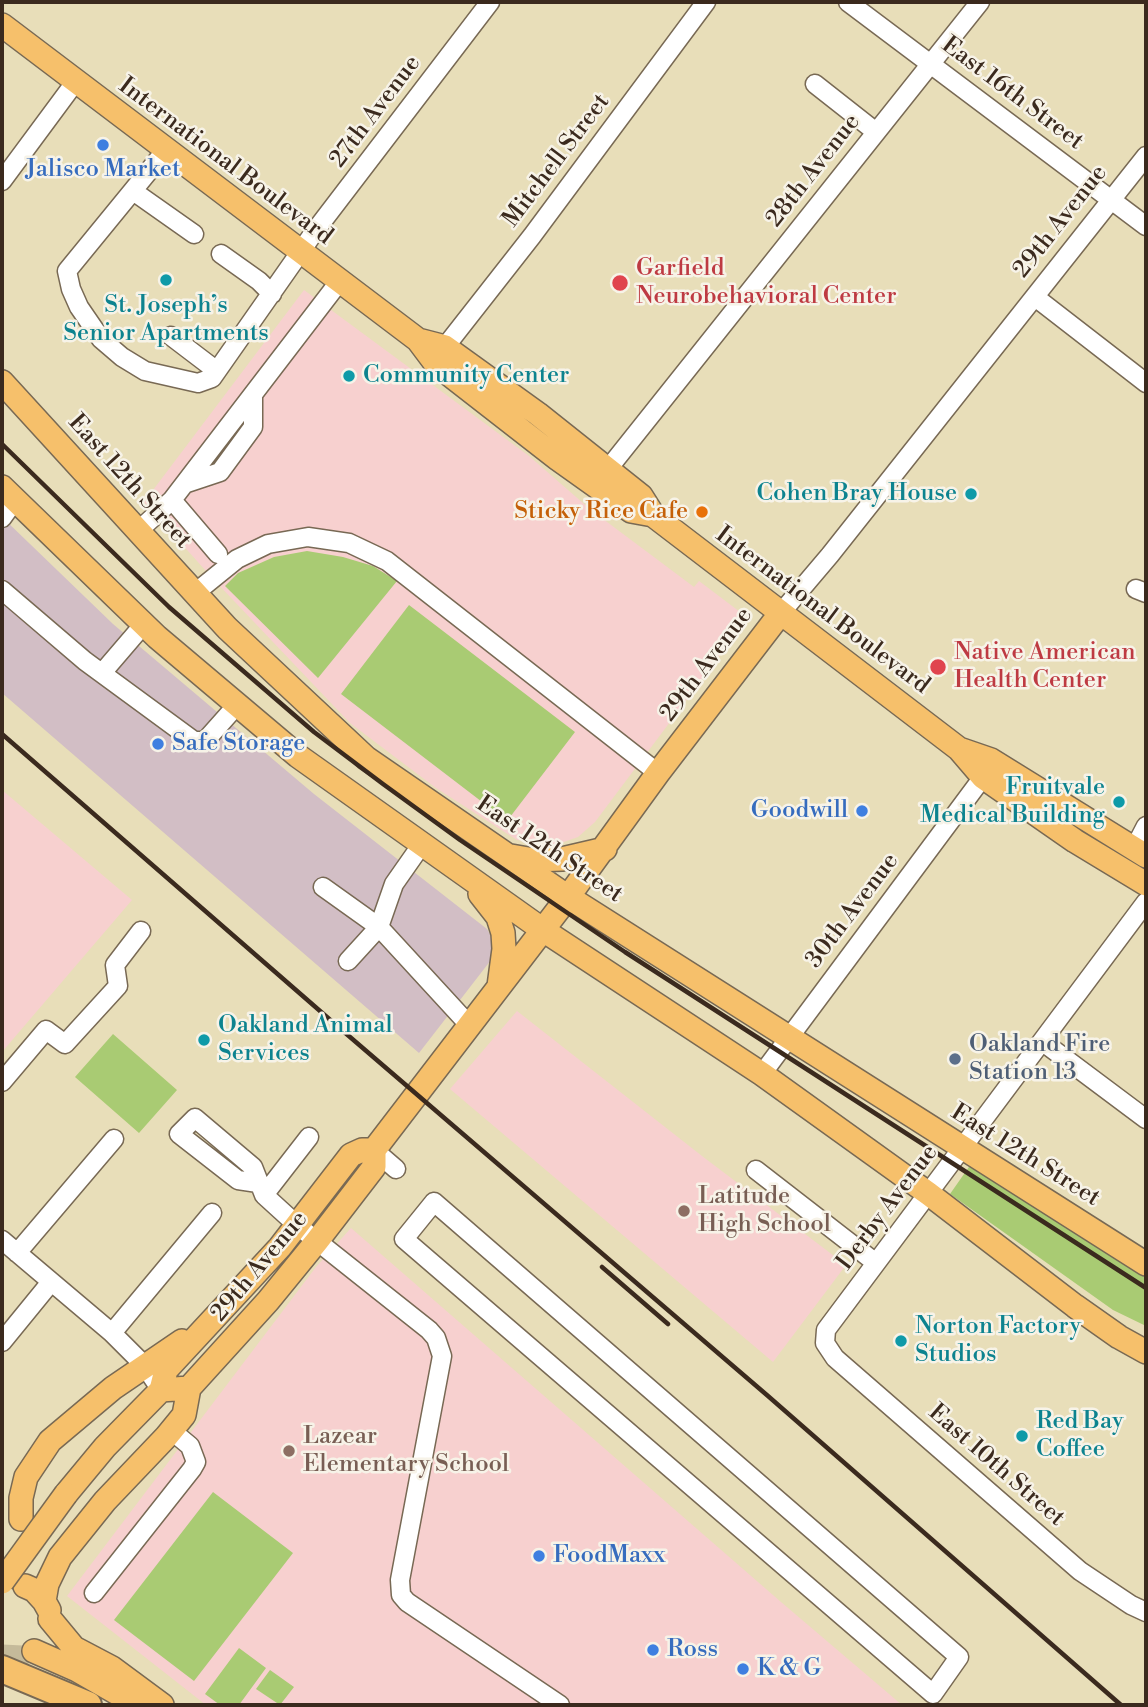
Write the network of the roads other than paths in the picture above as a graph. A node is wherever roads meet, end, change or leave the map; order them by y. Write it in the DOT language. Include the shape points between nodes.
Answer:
graph roads {
  1 [pos="490,2"];
  2 [pos="706,2"];
  3 [pos="848,2"];
  4 [pos="980,2"];
  5 [pos="2,25"];
  6 [pos="931,64"];
  7 [pos="76,81"];
  8 [pos="815,84"];
  9 [pos="876,132"];
  10 [pos="166,150"];
  11 [pos="1146,156"];
  12 [pos="2,181"];
  13 [pos="133,191"];
  14 [pos="1111,200"];
  15 [pos="1146,226"];
  16 [pos="194,234"];
  17 [pos="300,253"];
  18 [pos="221,254"];
  19 [pos="339,282"];
  20 [pos="272,294"];
  21 [pos="1035,297"];
  22 [pos="172,336"];
  23 [pos="418,340"];
  24 [pos="445,347"];
  25 [pos="217,371"];
  26 [pos="2,382"];
  27 [pos="1146,383"];
  28 [pos="608,469"];
  29 [pos="172,500"];
  30 [pos="6,502"];
  31 [pos="653,515"];
  32 [pos="138,531"];
  33 [pos="218,554"];
  34 [pos="2,590"];
  35 [pos="195,593"];
  36 [pos="779,614"];
  37 [pos="144,624"];
  38 [pos="102,673"];
  39 [pos="237,705"];
  40 [pos="959,749"];
  41 [pos="657,773"];
  42 [pos="983,777"];
  43 [pos="1146,826"];
  44 [pos="422,844"];
  45 [pos="605,849"];
  46 [pos="1140,852"];
  47 [pos="508,856"];
  48 [pos="466,875"];
  49 [pos="1146,884"];
  50 [pos="323,887"];
  51 [pos="568,898"];
  52 [pos="1146,902"];
  53 [pos="379,927"];
  54 [pos="543,930"];
  55 [pos="141,931"];
  56 [pos="348,961"];
  57 [pos="498,990"];
  58 [pos="470,1026"];
  59 [pos="791,1037"];
  60 [pos="1043,1042"];
  61 [pos="762,1074"];
  62 [pos="2,1082"];
  63 [pos="1146,1119"];
  64 [pos="309,1137"];
  65 [pos="114,1139"];
  66 [pos="963,1148"];
  67 [pos="374,1150"];
  68 [pos="396,1169"];
  69 [pos="756,1170"];
  70 [pos="929,1194"];
  71 [pos="212,1213"];
  72 [pos="298,1226"];
  73 [pos="2,1240"];
  74 [pos="317,1241"];
  75 [pos="17,1253"];
  76 [pos="1145,1260"];
  77 [pos="877,1264"];
  78 [pos="51,1282"];
  79 [pos="1075,1306"];
  80 [pos="211,1323"];
  81 [pos="112,1333"];
  82 [pos="1146,1338"];
  83 [pos="2,1342"];
  84 [pos="825,1343"];
  85 [pos="1146,1352"];
  86 [pos="144,1365"];
  87 [pos="190,1388"];
  88 [pos="161,1391"];
  89 [pos="172,1431"];
  90 [pos="21,1519"];
  91 [pos="2,1582"];
  92 [pos="25,1586"];
  93 [pos="94,1593"];
  94 [pos="47,1610"];
  95 [pos="1146,1612"];
  96 [pos="16,1661"];
  97 [pos="933,1694"];
  98 [pos="88,1705"];
  99 [pos="138,1705"];
  100 [pos="162,1705"];
  101 [pos="561,1705"];
  1 -- 17 [label="street, 27th Avenue"];
  2 -- 24 [label="street, Mitchell Street"];
  3 -- 6 [label="street, East 16th Street"];
  4 -- 6 [label="street, 28th Avenue"];
  5 -- 7 [label="main road, International Boulevard"];
  6 -- 9 [label="street, 28th Avenue"];
  6 -- 14 [label="street, East 16th Street"];
  7 -- 10 [label="main road, International Boulevard"];
  7 -- 12 [label="street"];
  8 -- 9 [label="street"];
  9 -- 28 [label="street, 28th Avenue"];
  10 -- 13 [label="street"];
  10 -- 17 [label="main road, International Boulevard"];
  11 -- 14 [label="street, 29th Avenue"];
  13 -- 16 [label="street"];
  13 -- 25 [label="street" via="67,271 79,307 101,339 145,371 198,383"];
  14 -- 15 [label="street, East 16th Street"];
  14 -- 21 [label="street, 29th Avenue"];
  17 -- 19 [label="main road, International Boulevard"];
  17 -- 20 [label="street"];
  18 -- 20 [label="street"];
  19 -- 23 [label="main road, International Boulevard"];
  19 -- 29 [label="street"];
  20 -- 25 [label="street"];
  21 -- 27 [label="street"];
  21 -- 36 [label="street, 29th Avenue"];
  22 -- 25 [label="street"];
  23 -- 24 [label="main road, International Boulevard"];
  23 -- 31 [label="main road, International Boulevard" via="436,364 558,460 631,511"];
  24 -- 28 [label="main road, International Boulevard"];
  26 -- 32 [label="main road, East 12th Street"];
  28 -- 31 [label="main road, International Boulevard" via="641,496"];
  29 -- 32 [label="street"];
  29 -- 33 [label="street"];
  30 -- 37 [label="main road"];
  31 -- 36 [label="main road, International Boulevard"];
  32 -- 35 [label="main road, East 12th Street"];
  34 -- 38 [label="street"];
  35 -- 41 [label="street" via="237,559 268,544 308,537 349,543 387,561"];
  35 -- 47 [label="main road, East 12th Street" via="366,758"];
  36 -- 40 [label="main road, International Boulevard"];
  36 -- 41 [label="main road, 29th Avenue"];
  37 -- 38 [label="street"];
  37 -- 39 [label="main road"];
  38 -- 39 [label="street" via="194,741 205,741"];
  39 -- 44 [label="main road" via="298,756"];
  40 -- 42 [label="main road, International Boulevard"];
  40 -- 46 [label="main road, International Boulevard" via="991,760"];
  41 -- 45 [label="main road, 29th Avenue"];
  42 -- 49 [label="main road, International Boulevard"];
  42 -- 59 [label="street, 30th Avenue"];
  43 -- 46 [label="street"];
  44 -- 48 [label="main road"];
  44 -- 53 [label="street" via="394,884"];
  45 -- 47 [label="main road" via="562,859"];
  45 -- 51 [label="main road, 29th Avenue"];
  47 -- 51 [label="main road, East 12th Street"];
  48 -- 54 [label="main road"];
  48 -- 57 [label="main road" via="498,917 503,933"];
  50 -- 53 [label="street"];
  51 -- 54 [label="main road, 29th Avenue"];
  51 -- 59 [label="main road, East 12th Street"];
  52 -- 60 [label="street, Derby Avenue"];
  53 -- 56 [label="street"];
  53 -- 58 [label="street"];
  54 -- 57 [label="main road, 29th Avenue"];
  54 -- 61 [label="main road"];
  55 -- 62 [label="street" via="115,965 118,986 65,1044 46,1030"];
  57 -- 58 [label="main road, 29th Avenue"];
  58 -- 67 [label="main road, 29th Avenue"];
  59 -- 61 [label="street, 30th Avenue"];
  59 -- 66 [label="main road, East 12th Street"];
  60 -- 63 [label="street"];
  60 -- 66 [label="street, Derby Avenue"];
  61 -- 70 [label="main road"];
  64 -- 72 [label="street" via="261,1189"];
  65 -- 75 [label="street"];
  66 -- 70 [label="street, Derby Avenue"];
  66 -- 76 [label="main road, East 12th Street"];
  67 -- 68 [label="street"];
  67 -- 72 [label="main road, 29th Avenue" via="351,1155"];
  67 -- 74 [label="main road, 29th Avenue" via="374,1167"];
  69 -- 77 [label="street"];
  70 -- 77 [label="street, Derby Avenue"];
  70 -- 79 [label="main road"];
  71 -- 81 [label="street"];
  72 -- 74 [label="street"];
  72 -- 80 [label="main road, 29th Avenue"];
  73 -- 75 [label="street"];
  74 -- 87 [label="main road, 29th Avenue"];
  74 -- 101 [label="street" via="429,1330 440,1345 441,1368 400,1580 401,1595"];
  75 -- 78 [label="street"];
  77 -- 84 [label="street, Derby Avenue" via="826,1330"];
  78 -- 81 [label="street"];
  78 -- 83 [label="street"];
  79 -- 82 [label="main road"];
  79 -- 85 [label="main road"];
  80 -- 86 [label="main road"];
  80 -- 88 [label="main road, 29th Avenue" via="166,1370"];
  81 -- 86 [label="street"];
  84 -- 95 [label="street, East 10th Street" via="835,1358 1080,1571"];
  86 -- 88 [label="street"];
  86 -- 90 [label="main road" via="50,1441 26,1477"];
  87 -- 88 [label="main road"];
  87 -- 89 [label="main road" via="184,1415"];
  88 -- 91 [label="main road, 29th Avenue, bridge" via="105,1447"];
  89 -- 93 [label="street" via="190,1446 195,1462 192,1469"];
  89 -- 94 [label="main road" via="105,1501 60,1557 47,1584"];
  92 -- 94 [label="main road" via="34,1590"];
  94 -- 96 [label="main road" via="48,1631 43,1642"];
  94 -- 100 [label="main road" via="75,1648 113,1668"];
  96 -- 98 [label="highway"];
  96 -- 99 [label="main road" via="69,1666"];
  97 -- 97 [label="street" via="404,1239 434,1202 959,1657"];
}
